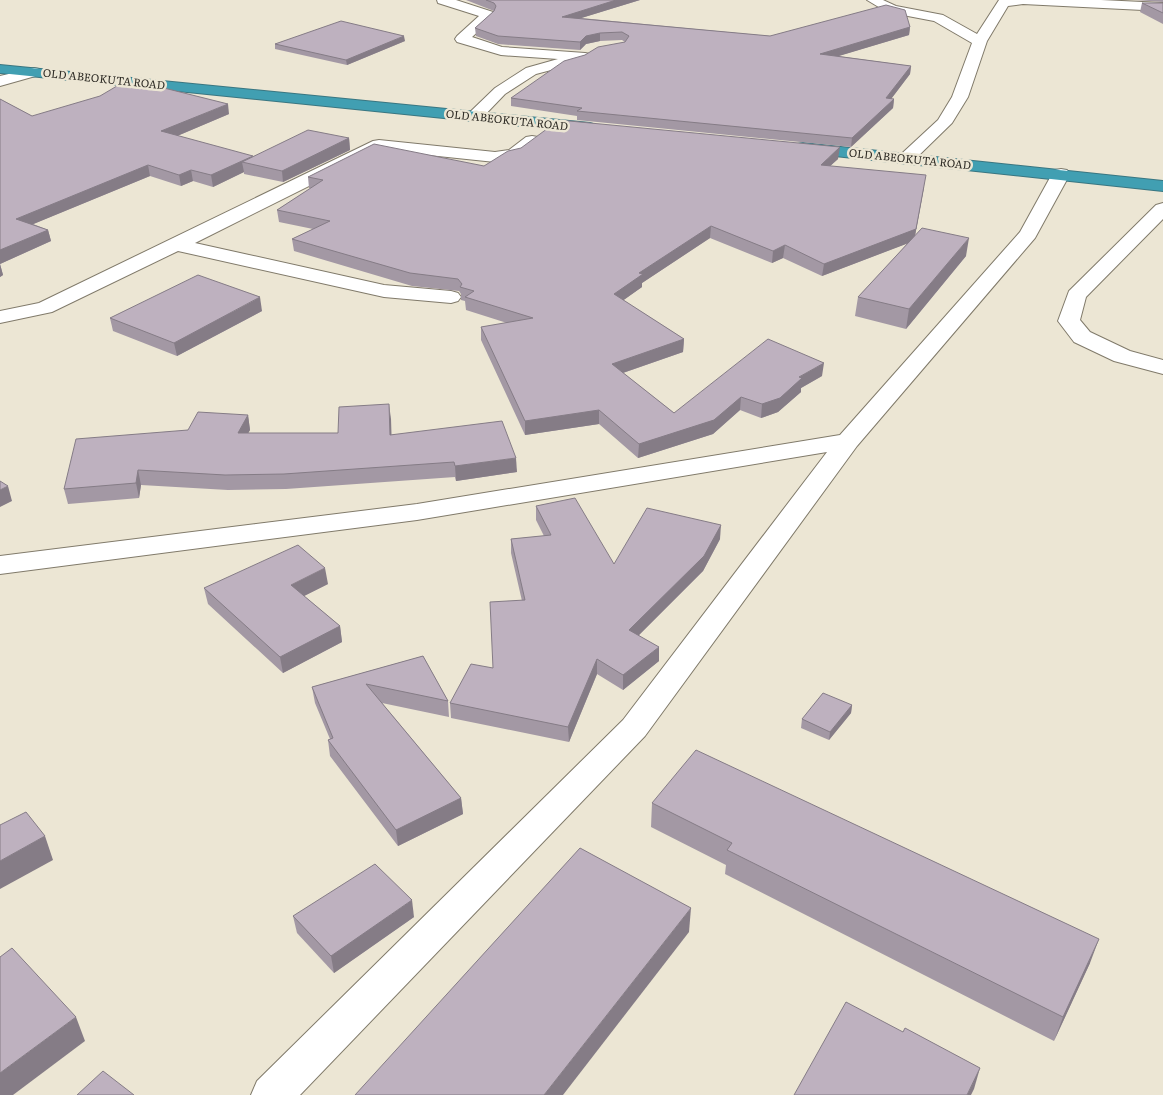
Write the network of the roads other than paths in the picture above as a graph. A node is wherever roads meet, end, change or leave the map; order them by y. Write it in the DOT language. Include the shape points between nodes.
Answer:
graph roads {
  1 [pos="442,0"];
  2 [pos="873,0"];
  3 [pos="1004,1"];
  4 [pos="1163,7"];
  5 [pos="980,41"];
  6 [pos="601,48"];
  7 [pos="584,57"];
  8 [pos="0,69"];
  9 [pos="34,72"];
  10 [pos="0,81"];
  11 [pos="474,117"];
  12 [pos="553,125"];
  13 [pos="602,130"];
  14 [pos="788,147"];
  15 [pos="906,158"];
  16 [pos="1061,174"];
  17 [pos="1163,186"];
  18 [pos="1163,210"];
  19 [pos="176,245"];
  20 [pos="451,297"];
  21 [pos="0,317"];
  22 [pos="1163,367"];
  23 [pos="848,441"];
  24 [pos="0,566"];
  25 [pos="272,1095"];
  1 -- 7 [label="street" via="488,15 462,39 502,51"];
  2 -- 5 [label="street" via="892,9 938,18"];
  3 -- 4 [label="street"];
  3 -- 5 [label="street"];
  5 -- 15 [label="street" via="960,97 944,123"];
  6 -- 7 [label="street" via="592,49"];
  7 -- 11 [label="street" via="531,71 500,91"];
  8 -- 9 [label="highway, OLD ABEOKUTA ROAD"];
  9 -- 10 [label="street"];
  9 -- 11 [label="highway, OLD ABEOKUTA ROAD"];
  11 -- 12 [label="highway, OLD ABEOKUTA ROAD"];
  12 -- 13 [label="highway, OLD ABEOKUTA ROAD"];
  12 -- 19 [label="street" via="514,154 495,157 379,145"];
  14 -- 15 [label="highway, OLD ABEOKUTA ROAD"];
  15 -- 16 [label="highway, OLD ABEOKUTA ROAD"];
  16 -- 17 [label="highway, OLD ABEOKUTA ROAD"];
  16 -- 23 [label="street" via="1028,234"];
  18 -- 22 [label="street" via="1076,295 1069,321 1082,337 1122,356"];
  19 -- 20 [label="street" via="384,291"];
  19 -- 21 [label="street" via="44,308"];
  23 -- 24 [label="street" via="417,512"];
  23 -- 25 [label="street" via="634,728"];
}
